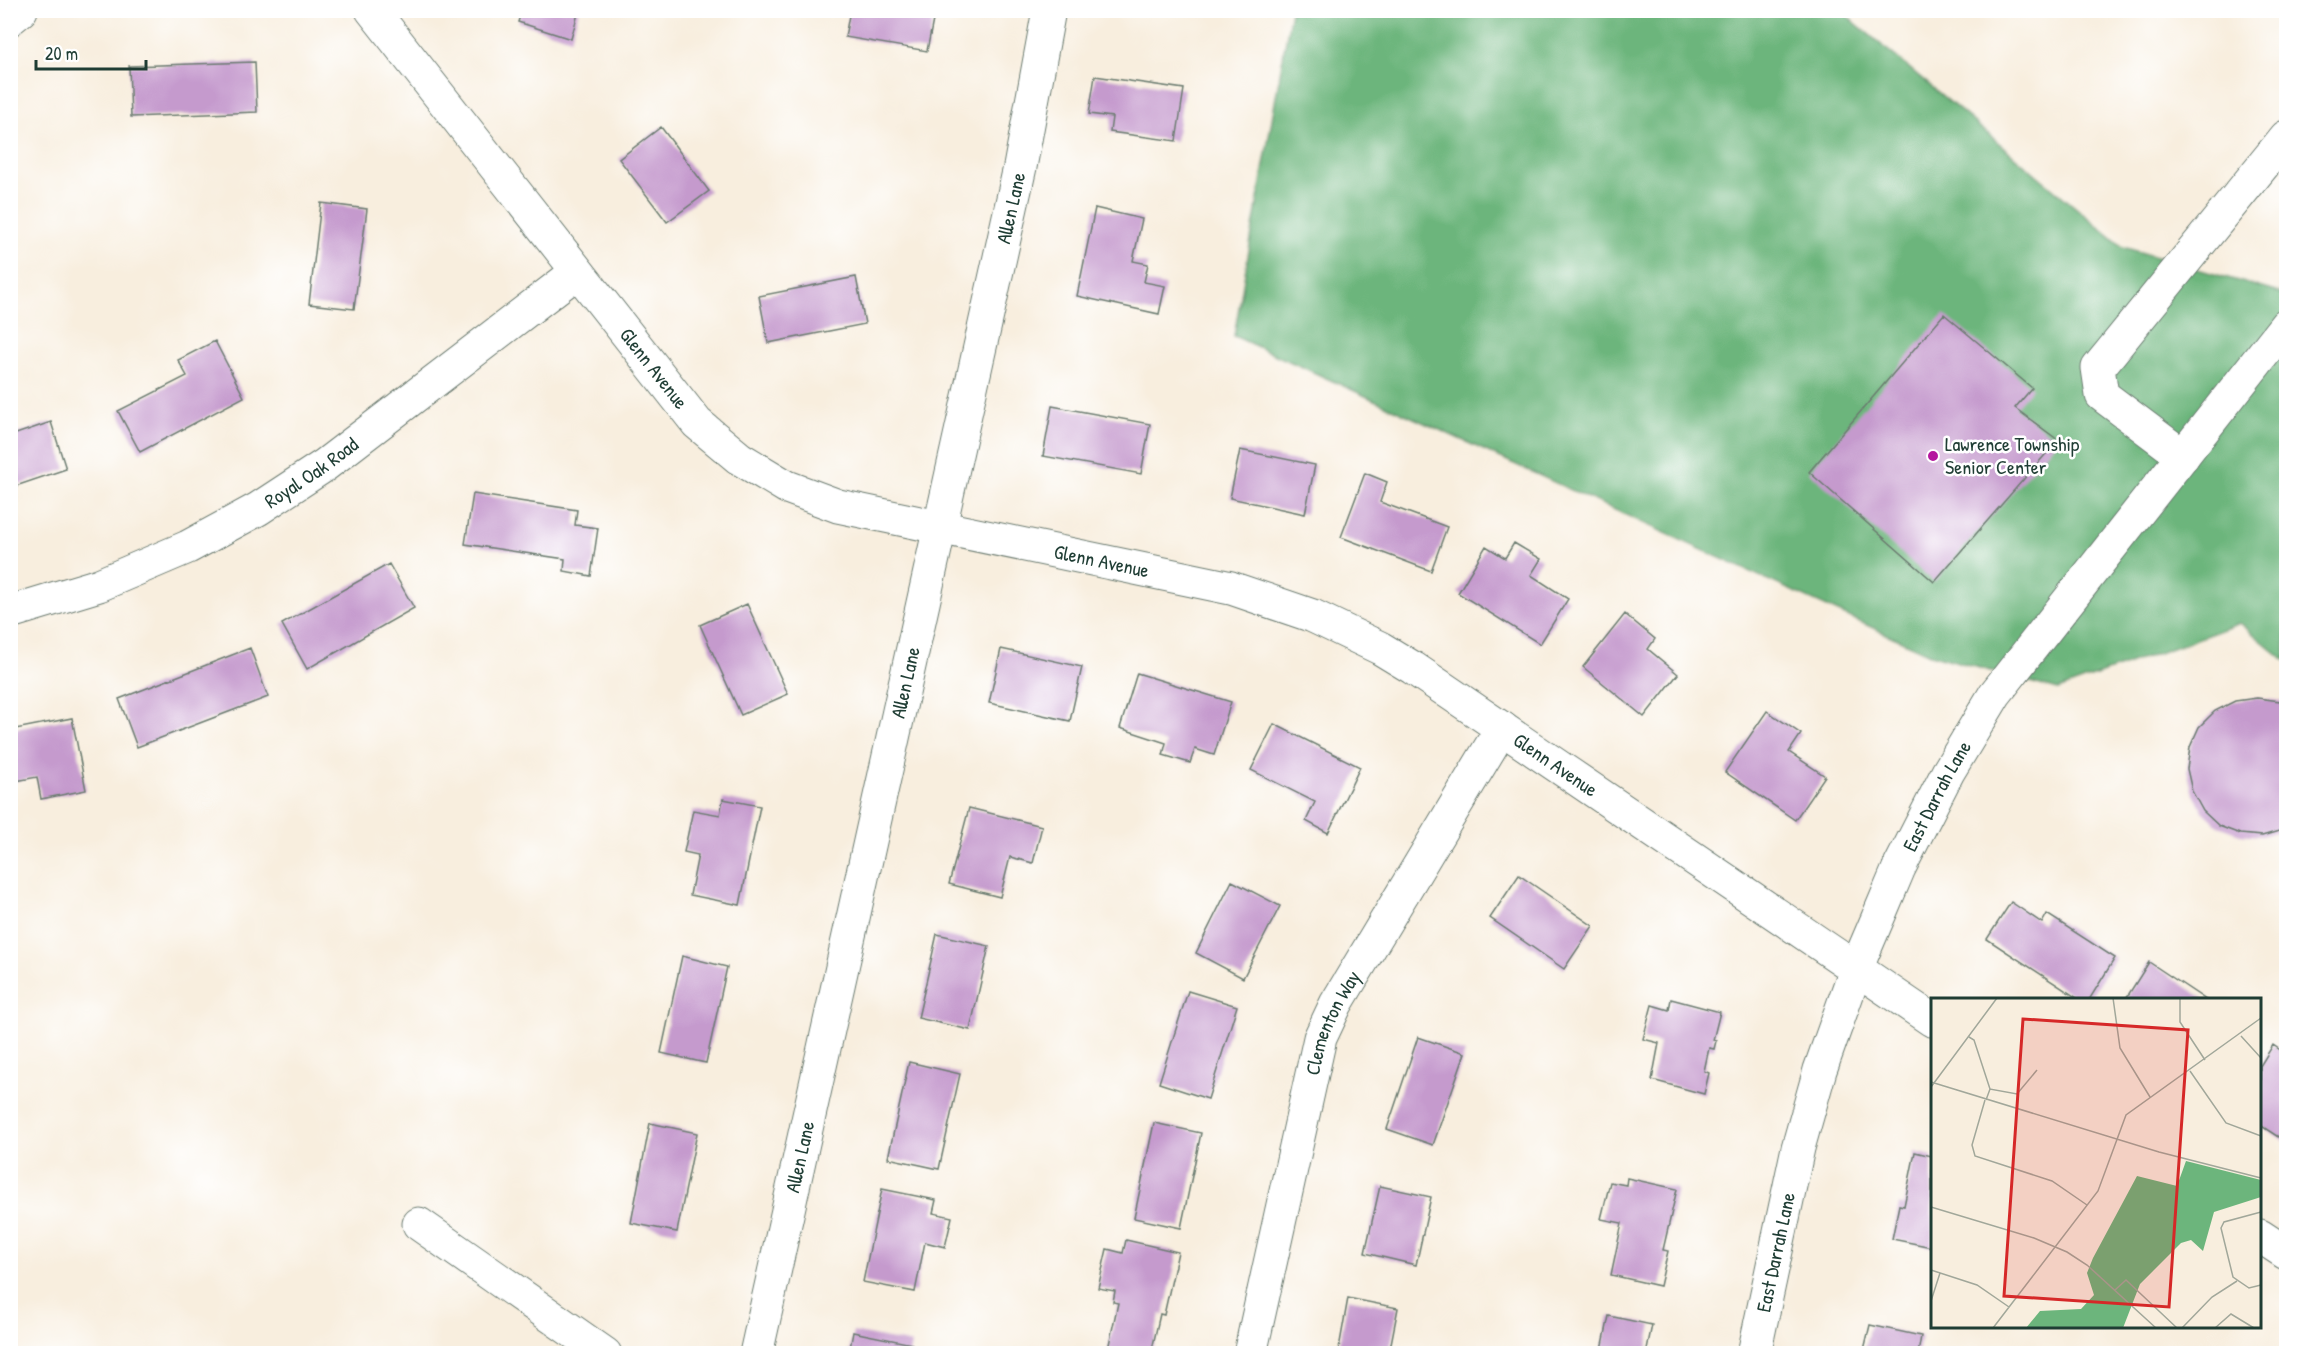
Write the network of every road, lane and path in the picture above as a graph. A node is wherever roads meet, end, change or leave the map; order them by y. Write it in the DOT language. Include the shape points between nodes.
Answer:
graph roads {
  1 [pos="21,10"];
  2 [pos="372,10"];
  3 [pos="1049,10"];
  4 [pos="10,19"];
  5 [pos="2286,137"];
  6 [pos="577,272"];
  7 [pos="2286,325"];
  8 [pos="2183,456"];
  9 [pos="940,527"];
  10 [pos="10,612"];
  11 [pos="1502,728"];
  12 [pos="1856,969"];
  13 [pos="1931,1019"];
  14 [pos="419,1224"];
  15 [pos="2261,1237"];
  16 [pos="2286,1253"];
  17 [pos="605,1353"];
  18 [pos="756,1353"];
  19 [pos="1250,1353"];
  20 [pos="1754,1353"];
  1 -- 4 [label="street"];
  2 -- 6 [label="street, Glenn Avenue"];
  3 -- 9 [label="street, Allen Lane" via="1020,167"];
  5 -- 8 [label="street" via="2098,368 2102,395"];
  6 -- 9 [label="street, Glenn Avenue" via="697,423 739,458 787,487 838,506"];
  6 -- 10 [label="street, Royal Oak Road" via="325,465 258,509 188,548 99,585"];
  7 -- 8 [label="street, East Darrah Lane"];
  8 -- 12 [label="street, East Darrah Lane" via="1995,694 1948,772 1909,849"];
  9 -- 11 [label="street, Glenn Avenue" via="1231,588 1313,616 1396,658"];
  9 -- 18 [label="street, Allen Lane"];
  11 -- 12 [label="street, Glenn Avenue"];
  11 -- 19 [label="street, Clementon Way" via="1336,1004 1320,1038"];
  12 -- 13 [label="street, Glenn Avenue"];
  12 -- 20 [label="street, East Darrah Lane" via="1820,1070 1798,1148"];
  14 -- 17 [label="street"];
  15 -- 16 [label="street"];
}
